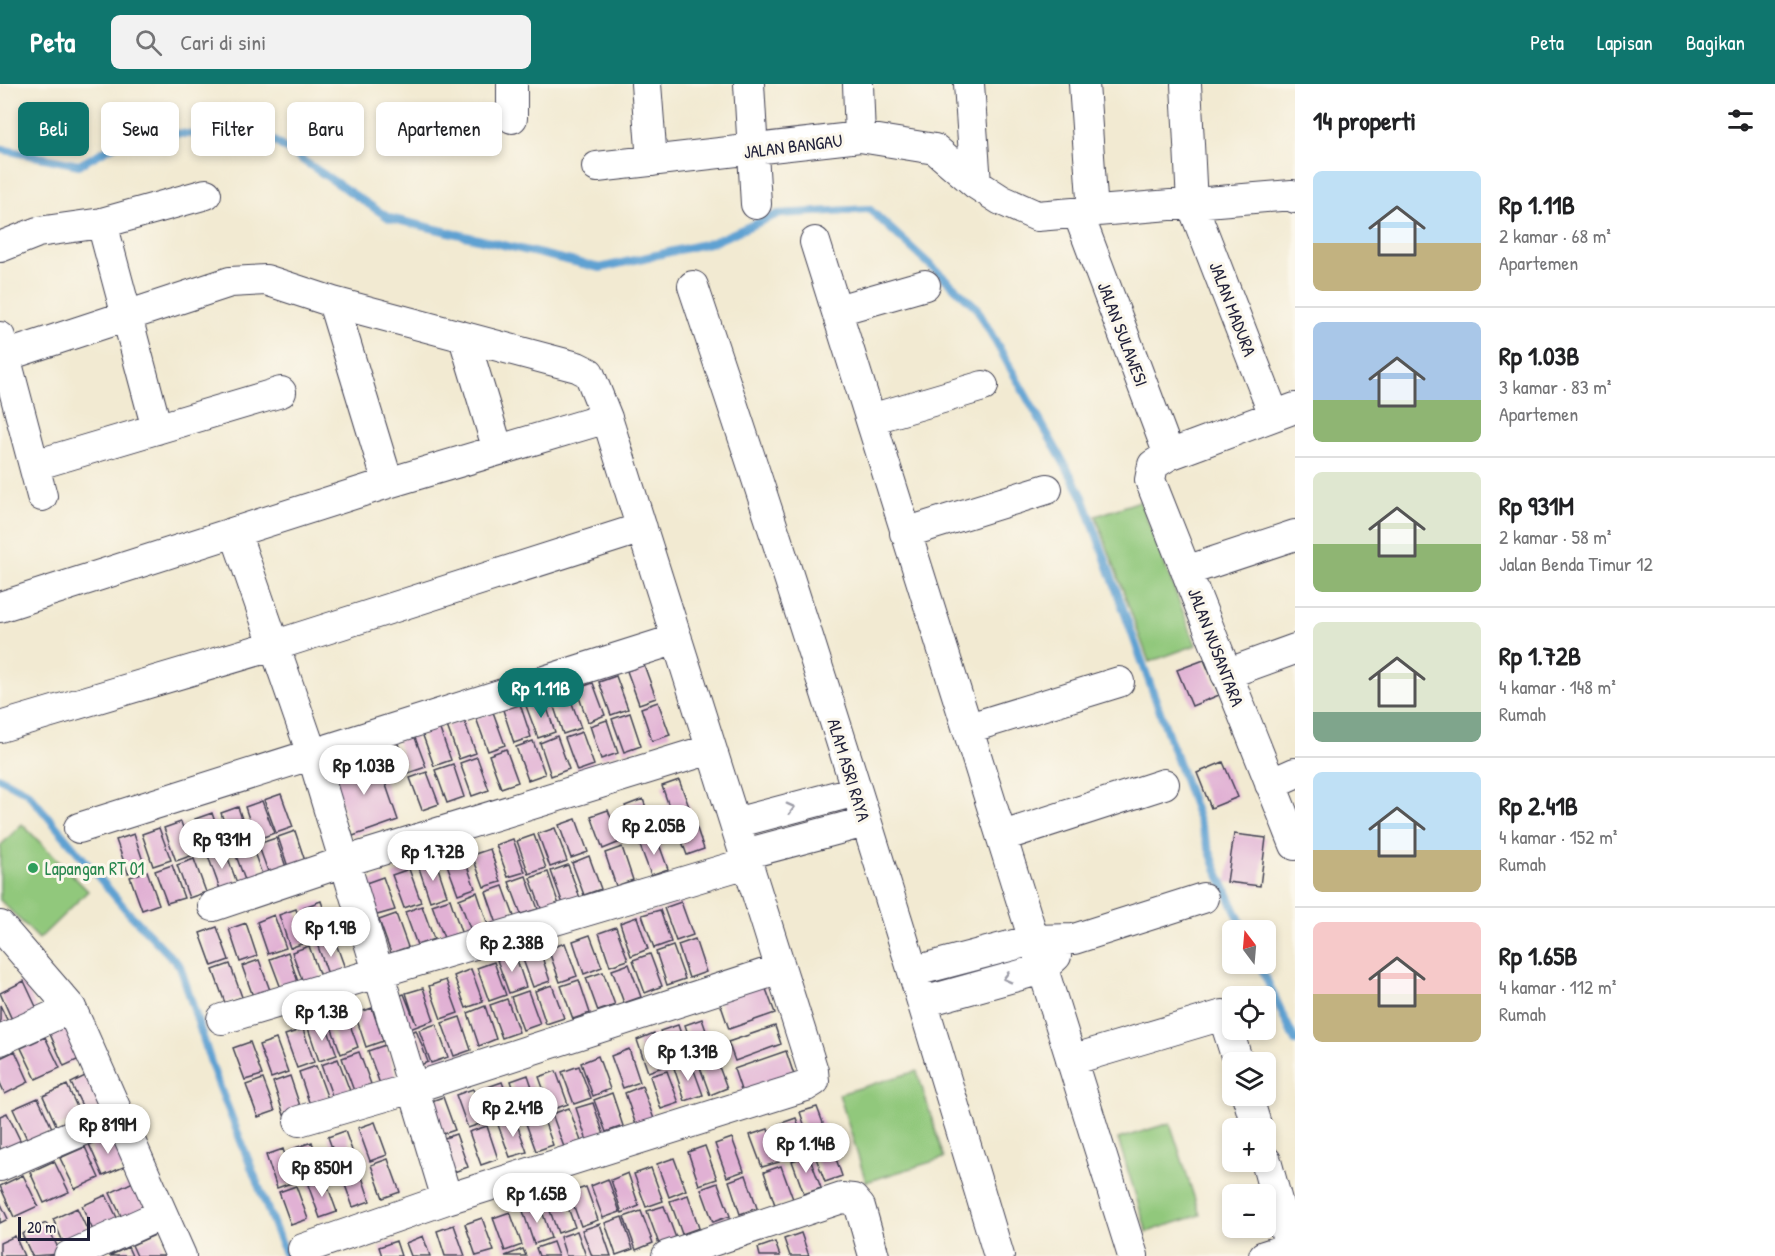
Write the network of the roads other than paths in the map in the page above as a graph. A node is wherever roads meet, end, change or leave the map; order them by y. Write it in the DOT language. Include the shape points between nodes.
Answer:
graph roads {
  1 [pos="512,84"];
  2 [pos="646,84"];
  3 [pos="749,84"];
  4 [pos="858,84"];
  5 [pos="969,84"];
  6 [pos="1084,84"];
  7 [pos="1186,84"];
  8 [pos="512,118"];
  9 [pos="860,137"];
  10 [pos="753,152"];
  11 [pos="652,161"];
  12 [pos="597,167"];
  13 [pos="976,183"];
  14 [pos="206,194"];
  15 [pos="1295,198"];
  16 [pos="756,204"];
  17 [pos="1192,204"];
  18 [pos="1086,213"];
  19 [pos="102,223"];
  20 [pos="815,242"];
  21 [pos="0,247"];
  22 [pos="926,285"];
  23 [pos="693,286"];
  24 [pos="333,302"];
  25 [pos="838,310"];
  26 [pos="127,315"];
  27 [pos="464,338"];
  28 [pos="3,347"];
  29 [pos="982,386"];
  30 [pos="280,392"];
  31 [pos="1285,412"];
  32 [pos="607,418"];
  33 [pos="872,419"];
  34 [pos="157,429"];
  35 [pos="498,450"];
  36 [pos="1169,455"];
  37 [pos="35,465"];
  38 [pos="388,483"];
  39 [pos="1047,489"];
  40 [pos="42,496"];
  41 [pos="642,528"];
  42 [pos="235,532"];
  43 [pos="904,533"];
  44 [pos="1295,535"];
  45 [pos="1186,571"];
  46 [pos="0,608"];
  47 [pos="677,639"];
  48 [pos="273,646"];
  49 [pos="1295,649"];
  50 [pos="1226,674"];
  51 [pos="1119,682"];
  52 [pos="0,727"];
  53 [pos="969,728"];
  54 [pos="711,749"];
  55 [pos="312,754"];
  56 [pos="1282,779"];
  57 [pos="1164,784"];
  58 [pos="856,791"];
  59 [pos="865,822"];
  60 [pos="735,823"];
  61 [pos="79,828"];
  62 [pos="1003,836"];
  63 [pos="1295,845"];
  64 [pos="746,858"];
  65 [pos="344,862"];
  66 [pos="1203,898"];
  67 [pos="213,906"];
  68 [pos="0,926"];
  69 [pos="1074,939"];
  70 [pos="1033,940"];
  71 [pos="780,969"];
  72 [pos="1042,969"];
  73 [pos="915,971"];
  74 [pos="378,975"];
  75 [pos="923,1002"];
  76 [pos="71,1008"];
  77 [pos="222,1019"];
  78 [pos="0,1040"];
  79 [pos="1235,1052"];
  80 [pos="1071,1060"];
  81 [pos="413,1088"];
  82 [pos="119,1115"];
  83 [pos="299,1121"];
  84 [pos="0,1166"];
  85 [pos="1268,1172"];
  86 [pos="447,1199"];
  87 [pos="162,1214"];
  88 [pos="303,1249"];
  89 [pos="1283,1250"];
  90 [pos="69,1256"];
  91 [pos="181,1256"];
  92 [pos="667,1256"];
  93 [pos="874,1256"];
  94 [pos="999,1256"];
  95 [pos="1133,1256"];
  1 -- 8 [label="street"];
  2 -- 11 [label="street"];
  3 -- 10 [label="street"];
  4 -- 9 [label="street"];
  5 -- 13 [label="street"];
  6 -- 18 [label="street, JALAN SULAWESI"];
  7 -- 17 [label="street, JALAN MADURA"];
  9 -- 10 [label="street, JALAN BANGAU"];
  9 -- 13 [label="street, JALAN BANGAU" via="935,149"];
  10 -- 11 [label="street, JALAN BANGAU"];
  10 -- 16 [label="street"];
  11 -- 12 [label="street, JALAN BANGAU"];
  13 -- 18 [label="street, JALAN BANGAU" via="1001,200 1037,216"];
  14 -- 19 [label="street"];
  15 -- 17 [label="street, JALAN BANGAU" via="1292,195"];
  17 -- 18 [label="street, JALAN BANGAU"];
  17 -- 31 [label="street, JALAN MADURA"];
  18 -- 36 [label="street, JALAN SULAWESI"];
  19 -- 21 [label="street" via="38,232"];
  19 -- 26 [label="street"];
  20 -- 25 [label="street"];
  22 -- 25 [label="street"];
  23 -- 58 [label="street, ALAM ASRI RAYA"];
  24 -- 26 [label="street" via="266,280 247,280"];
  24 -- 27 [label="street"];
  24 -- 38 [label="street"];
  25 -- 33 [label="street"];
  26 -- 28 [label="street"];
  26 -- 34 [label="street"];
  27 -- 32 [label="street" via="589,373"];
  27 -- 35 [label="street"];
  28 -- 37 [label="street"];
  29 -- 33 [label="street"];
  30 -- 34 [label="street"];
  31 -- 36 [label="street"];
  32 -- 35 [label="street"];
  32 -- 41 [label="street"];
  33 -- 43 [label="street"];
  34 -- 37 [label="street"];
  35 -- 38 [label="street"];
  36 -- 45 [label="street, JALAN NUSANTARA" via="1153,465 1150,480"];
  37 -- 40 [label="street"];
  38 -- 42 [label="street"];
  39 -- 43 [label="street"];
  41 -- 47 [label="street"];
  41 -- 48 [label="street"];
  42 -- 46 [label="street"];
  42 -- 48 [label="street"];
  43 -- 53 [label="street"];
  44 -- 45 [label="street"];
  45 -- 50 [label="street, JALAN NUSANTARA"];
  47 -- 54 [label="street"];
  47 -- 55 [label="street"];
  48 -- 52 [label="street"];
  48 -- 55 [label="street"];
  49 -- 50 [label="street"];
  50 -- 56 [label="street, JALAN NUSANTARA"];
  51 -- 53 [label="street"];
  53 -- 62 [label="street"];
  54 -- 60 [label="street"];
  54 -- 65 [label="street"];
  55 -- 61 [label="street"];
  55 -- 65 [label="street"];
  56 -- 63 [label="street, JALAN NUSANTARA"];
  57 -- 62 [label="street"];
  58 -- 59 [label="street, ALAM ASRI RAYA"];
  60 -- 58 [label="street, one-way"];
  59 -- 64 [label="street"];
  59 -- 73 [label="street, ALAM ASRI RAYA"];
  60 -- 64 [label="street"];
  62 -- 70 [label="street"];
  64 -- 71 [label="street"];
  64 -- 74 [label="street"];
  65 -- 67 [label="street"];
  65 -- 74 [label="street"];
  66 -- 69 [label="street"];
  68 -- 76 [label="street"];
  69 -- 70 [label="street"];
  69 -- 72 [label="street"];
  70 -- 72 [label="street"];
  70 -- 73 [label="street"];
  71 -- 81 [label="street"];
  71 -- 86 [label="street" via="814,1081"];
  72 -- 75 [label="street, one-way"];
  72 -- 80 [label="street"];
  73 -- 75 [label="street, ALAM ASRI RAYA"];
  74 -- 77 [label="street"];
  74 -- 81 [label="street"];
  75 -- 94 [label="street, ALAM ASRI RAYA"];
  76 -- 78 [label="street"];
  76 -- 82 [label="street"];
  79 -- 80 [label="street" via="1223,1015"];
  80 -- 95 [label="street"];
  81 -- 83 [label="street"];
  81 -- 86 [label="street"];
  82 -- 84 [label="street"];
  82 -- 87 [label="street"];
  85 -- 89 [label="street"];
  86 -- 88 [label="street"];
  87 -- 90 [label="street"];
  87 -- 91 [label="street"];
  92 -- 93 [label="street" via="842,1198 853,1199 860,1207"];
}
